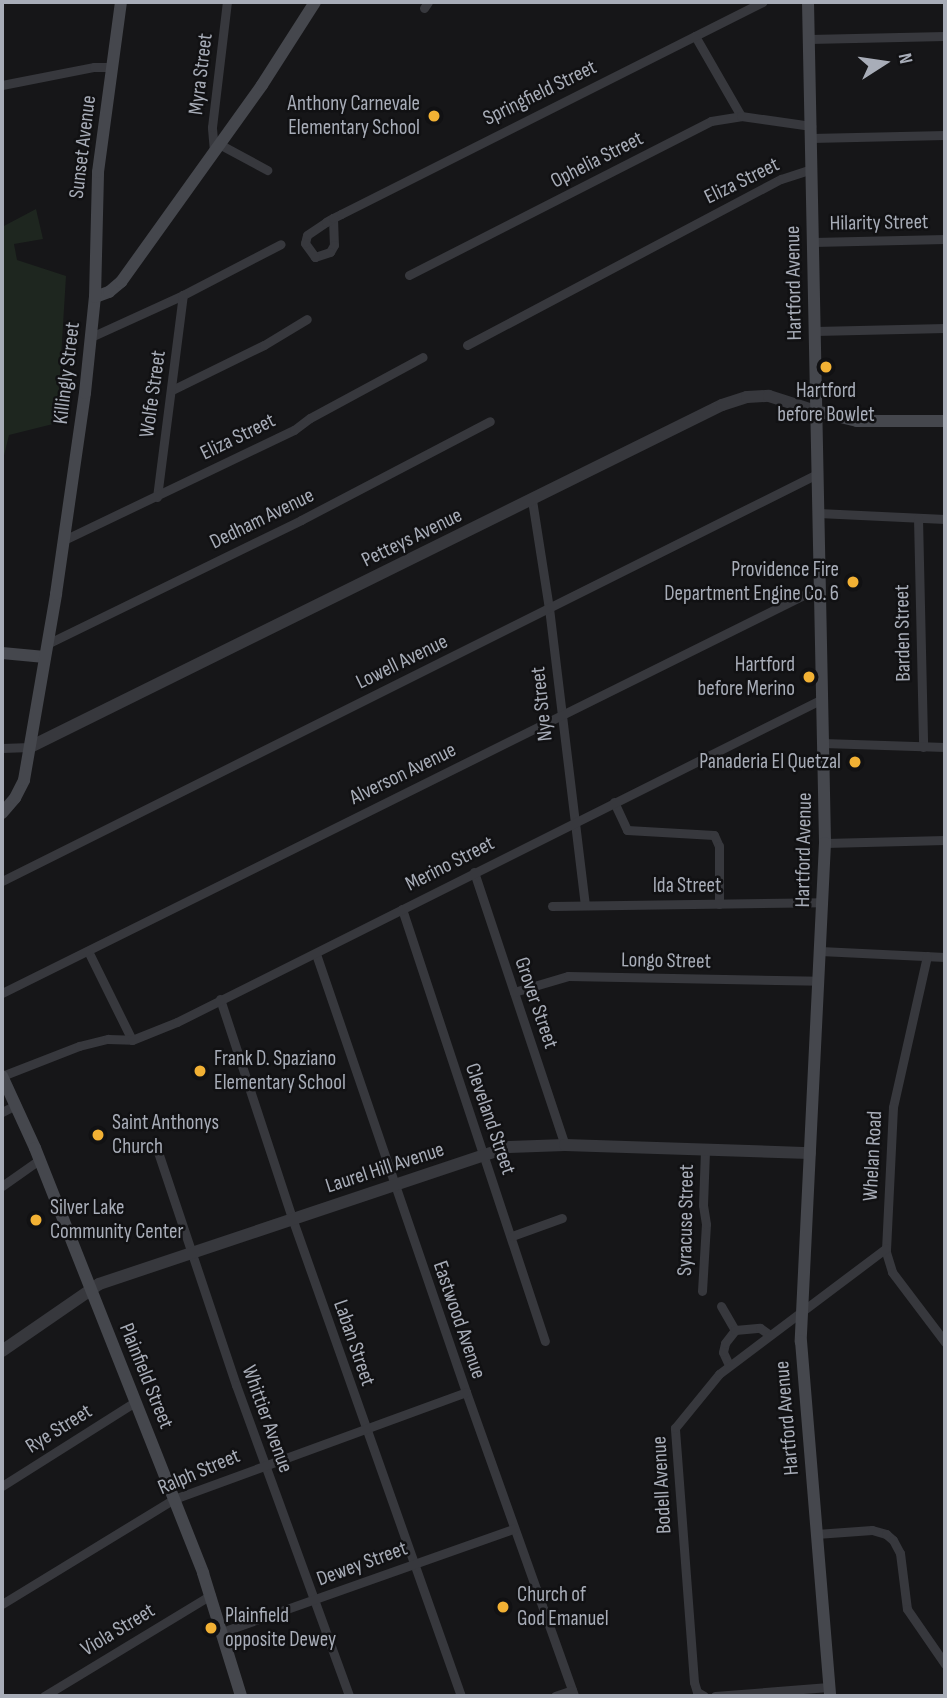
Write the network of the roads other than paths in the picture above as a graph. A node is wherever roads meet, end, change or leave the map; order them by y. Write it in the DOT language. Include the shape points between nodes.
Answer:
graph roads {
  1 [pos="121,2"];
  2 [pos="227,2"];
  3 [pos="316,2"];
  4 [pos="764,2"];
  5 [pos="808,2"];
  6 [pos="695,36"];
  7 [pos="945,36"];
  8 [pos="809,39"];
  9 [pos="112,67"];
  10 [pos="2,85"];
  11 [pos="741,116"];
  12 [pos="811,132"];
  13 [pos="945,135"];
  14 [pos="217,148"];
  15 [pos="811,169"];
  16 [pos="267,170"];
  17 [pos="333,218"];
  18 [pos="945,239"];
  19 [pos="813,242"];
  20 [pos="281,244"];
  21 [pos="409,275"];
  22 [pos="183,295"];
  23 [pos="95,297"];
  24 [pos="307,319"];
  25 [pos="945,328"];
  26 [pos="815,331"];
  27 [pos="91,337"];
  28 [pos="467,345"];
  29 [pos="423,357"];
  30 [pos="172,390"];
  31 [pos="816,411"];
  32 [pos="490,421"];
  33 [pos="945,421"];
  34 [pos="817,474"];
  35 [pos="157,497"];
  36 [pos="532,500"];
  37 [pos="818,513"];
  38 [pos="918,518"];
  39 [pos="945,519"];
  40 [pos="64,540"];
  41 [pos="820,587"];
  42 [pos="549,608"];
  43 [pos="46,650"];
  44 [pos="2,653"];
  45 [pos="822,699"];
  46 [pos="560,716"];
  47 [pos="823,743"];
  48 [pos="30,747"];
  49 [pos="923,747"];
  50 [pos="945,747"];
  51 [pos="2,748"];
  52 [pos="614,802"];
  53 [pos="2,813"];
  54 [pos="574,821"];
  55 [pos="945,840"];
  56 [pos="825,843"];
  57 [pos="474,872"];
  58 [pos="2,881"];
  59 [pos="823,902"];
  60 [pos="719,904"];
  61 [pos="585,905"];
  62 [pos="552,906"];
  63 [pos="402,908"];
  64 [pos="88,951"];
  65 [pos="820,951"];
  66 [pos="316,954"];
  67 [pos="927,957"];
  68 [pos="945,957"];
  69 [pos="819,981"];
  70 [pos="514,992"];
  71 [pos="2,993"];
  72 [pos="220,999"];
  73 [pos="132,1040"];
  74 [pos="2,1076"];
  75 [pos="16,1105"];
  76 [pos="2,1112"];
  77 [pos="565,1145"];
  78 [pos="705,1150"];
  79 [pos="158,1153"];
  80 [pos="810,1153"];
  81 [pos="483,1156"];
  82 [pos="40,1160"];
  83 [pos="394,1185"];
  84 [pos="2,1186"];
  85 [pos="292,1218"];
  86 [pos="562,1219"];
  87 [pos="512,1236"];
  88 [pos="886,1248"];
  89 [pos="191,1252"];
  90 [pos="91,1289"];
  91 [pos="702,1291"];
  92 [pos="721,1306"];
  93 [pos="802,1311"];
  94 [pos="735,1329"];
  95 [pos="770,1335"];
  96 [pos="545,1341"];
  97 [pos="945,1342"];
  98 [pos="2,1351"];
  99 [pos="729,1366"];
  100 [pos="466,1392"];
  101 [pos="135,1402"];
  102 [pos="366,1428"];
  103 [pos="265,1464"];
  104 [pos="2,1486"];
  105 [pos="174,1499"];
  106 [pos="513,1529"];
  107 [pos="816,1534"];
  108 [pos="414,1564"];
  109 [pos="211,1595"];
  110 [pos="314,1600"];
  111 [pos="2,1604"];
  112 [pos="222,1632"];
  113 [pos="945,1664"];
  114 [pos="829,1692"];
  115 [pos="573,1693"];
  116 [pos="700,1694"];
  117 [pos="44,1696"];
  118 [pos="241,1696"];
  119 [pos="349,1696"];
  120 [pos="461,1696"];
  121 [pos="555,1696"];
  122 [pos="715,1696"];
  1 -- 9 [label="main road, Sunset Avenue"];
  2 -- 14 [label="street, Myra Street" via="212,128"];
  3 -- 14 [label="main road, Killingly Street"];
  4 -- 6 [label="street, Springfield Street"];
  5 -- 8 [label="main road, Hartford Avenue"];
  6 -- 11 [label="street"];
  6 -- 17 [label="street, Springfield Street"];
  7 -- 8 [label="street"];
  8 -- 12 [label="main road, Hartford Avenue"];
  9 -- 10 [label="street"];
  9 -- 23 [label="main road, Sunset Avenue" via="95,215"];
  11 -- 12 [label="street, Ophelia Street"];
  11 -- 21 [label="street, Ophelia Street" via="711,121"];
  12 -- 13 [label="street, Ophelia Street"];
  12 -- 15 [label="main road, Hartford Avenue"];
  14 -- 16 [label="street"];
  14 -- 23 [label="main road, Killingly Street" via="121,282"];
  15 -- 19 [label="main road, Hartford Avenue"];
  15 -- 28 [label="street, Eliza Street" via="781,179"];
  18 -- 19 [label="street, Hilarity Street"];
  19 -- 26 [label="main road, Hartford Avenue"];
  20 -- 22 [label="street"];
  22 -- 27 [label="street"];
  22 -- 30 [label="street, Wolfe Street"];
  23 -- 27 [label="main road, Killingly Street"];
  24 -- 30 [label="street"];
  25 -- 26 [label="street"];
  26 -- 31 [label="main road, Hartford Avenue"];
  27 -- 40 [label="main road, Killingly Street"];
  29 -- 35 [label="street, Eliza Street" via="293,430"];
  30 -- 35 [label="street, Wolfe Street"];
  31 -- 33 [label="main road" via="857,421"];
  31 -- 34 [label="main road, Hartford Avenue"];
  31 -- 36 [label="street, Petteys Avenue" via="769,396 734,401"];
  32 -- 43 [label="street, Dedham Avenue"];
  34 -- 37 [label="main road, Hartford Avenue"];
  34 -- 42 [label="street, Lowell Avenue"];
  35 -- 40 [label="street, Eliza Street"];
  36 -- 42 [label="street, Nye Street"];
  36 -- 48 [label="street, Petteys Avenue"];
  37 -- 38 [label="street"];
  37 -- 41 [label="main road, Hartford Avenue"];
  38 -- 39 [label="street"];
  38 -- 49 [label="street, Barden Street"];
  40 -- 43 [label="main road, Killingly Street"];
  41 -- 45 [label="main road, Hartford Avenue"];
  41 -- 46 [label="street, Alverson Avenue"];
  42 -- 46 [label="street, Nye Street"];
  42 -- 58 [label="street, Lowell Avenue"];
  43 -- 44 [label="main road"];
  43 -- 48 [label="main road, Killingly Street"];
  45 -- 47 [label="main road, Hartford Avenue"];
  45 -- 52 [label="street, Merino Street"];
  46 -- 54 [label="street, Nye Street"];
  46 -- 64 [label="street, Alverson Avenue"];
  47 -- 49 [label="street"];
  47 -- 56 [label="main road, Hartford Avenue"];
  48 -- 51 [label="street"];
  48 -- 53 [label="main road, Killingly Street" via="24,780"];
  49 -- 50 [label="street"];
  52 -- 54 [label="street, Merino Street"];
  52 -- 60 [label="street" via="627,830 714,835 719,846"];
  54 -- 57 [label="street, Merino Street"];
  54 -- 61 [label="street, Nye Street"];
  55 -- 56 [label="street"];
  56 -- 59 [label="main road, Hartford Avenue"];
  57 -- 63 [label="street, Merino Street"];
  57 -- 70 [label="street, Grover Street"];
  59 -- 60 [label="street, Ida Street"];
  59 -- 65 [label="main road, Hartford Avenue"];
  60 -- 61 [label="street, Ida Street"];
  61 -- 62 [label="street, Ida Street"];
  63 -- 66 [label="street, Merino Street"];
  63 -- 81 [label="street, Cleveland Street"];
  64 -- 71 [label="street, Alverson Avenue"];
  64 -- 73 [label="street"];
  65 -- 67 [label="street"];
  65 -- 69 [label="main road, Hartford Avenue"];
  66 -- 72 [label="street, Merino Street"];
  66 -- 83 [label="street, Eastwood Avenue"];
  67 -- 68 [label="street"];
  67 -- 88 [label="street, Whelan Road" via="894,1101"];
  69 -- 70 [label="street, Longo Street" via="568,975"];
  69 -- 80 [label="main road, Hartford Avenue"];
  70 -- 77 [label="street, Grover Street"];
  72 -- 73 [label="street, Merino Street"];
  72 -- 85 [label="street, Laban Street"];
  73 -- 74 [label="street, Merino Street" via="89,1044"];
  74 -- 75 [label="main road, Plainfield Street"];
  75 -- 76 [label="street"];
  75 -- 82 [label="main road, Plainfield Street"];
  77 -- 78 [label="street, Laurel Hill Avenue"];
  77 -- 81 [label="street, Laurel Hill Avenue" via="518,1145"];
  78 -- 80 [label="street, Laurel Hill Avenue"];
  78 -- 91 [label="street, Syracuse Street"];
  79 -- 89 [label="street, Whittier Avenue"];
  80 -- 93 [label="main road, Hartford Avenue"];
  81 -- 83 [label="street, Laurel Hill Avenue"];
  81 -- 87 [label="street, Cleveland Street"];
  82 -- 84 [label="street"];
  82 -- 90 [label="main road, Plainfield Street"];
  83 -- 85 [label="street, Laurel Hill Avenue"];
  83 -- 100 [label="street, Eastwood Avenue"];
  85 -- 89 [label="street, Laurel Hill Avenue"];
  85 -- 102 [label="street, Laban Street"];
  86 -- 87 [label="street"];
  87 -- 96 [label="street, Cleveland Street"];
  88 -- 93 [label="street, Bodell Avenue"];
  88 -- 97 [label="street, Whelan Road" via="892,1272"];
  89 -- 90 [label="street, Laurel Hill Avenue"];
  89 -- 103 [label="street, Whittier Avenue"];
  90 -- 98 [label="street, Laurel Hill Avenue"];
  90 -- 101 [label="main road, Plainfield Street"];
  92 -- 94 [label="street"];
  93 -- 95 [label="street, Bodell Avenue"];
  93 -- 107 [label="main road, Hartford Avenue" via="801,1351"];
  94 -- 95 [label="street" via="760,1328"];
  94 -- 99 [label="street" via="724,1343"];
  95 -- 99 [label="street, Bodell Avenue"];
  99 -- 116 [label="street, Bodell Avenue" via="683,1415 674,1433"];
  100 -- 102 [label="street, Ralph Street"];
  100 -- 106 [label="street, Eastwood Avenue"];
  101 -- 104 [label="street, Rye Street"];
  101 -- 105 [label="main road, Plainfield Street"];
  102 -- 103 [label="street, Ralph Street"];
  102 -- 108 [label="street, Laban Street"];
  103 -- 105 [label="street, Ralph Street"];
  103 -- 110 [label="street, Whittier Avenue"];
  105 -- 109 [label="main road, Plainfield Street"];
  105 -- 111 [label="street, Ralph Street"];
  106 -- 108 [label="street, Dewey Street"];
  106 -- 115 [label="street, Eastwood Avenue"];
  107 -- 113 [label="street" via="872,1530 893,1541 900,1553 907,1609"];
  107 -- 114 [label="main road, Hartford Avenue"];
  108 -- 110 [label="street, Dewey Street"];
  108 -- 120 [label="street, Laban Street"];
  109 -- 112 [label="main road, Plainfield Street"];
  109 -- 117 [label="street, Viola Street"];
  110 -- 112 [label="street, Dewey Street"];
  110 -- 119 [label="street, Whittier Avenue"];
  112 -- 118 [label="main road, Plainfield Street"];
  114 -- 122 [label="street"];
  115 -- 121 [label="street"];
}
